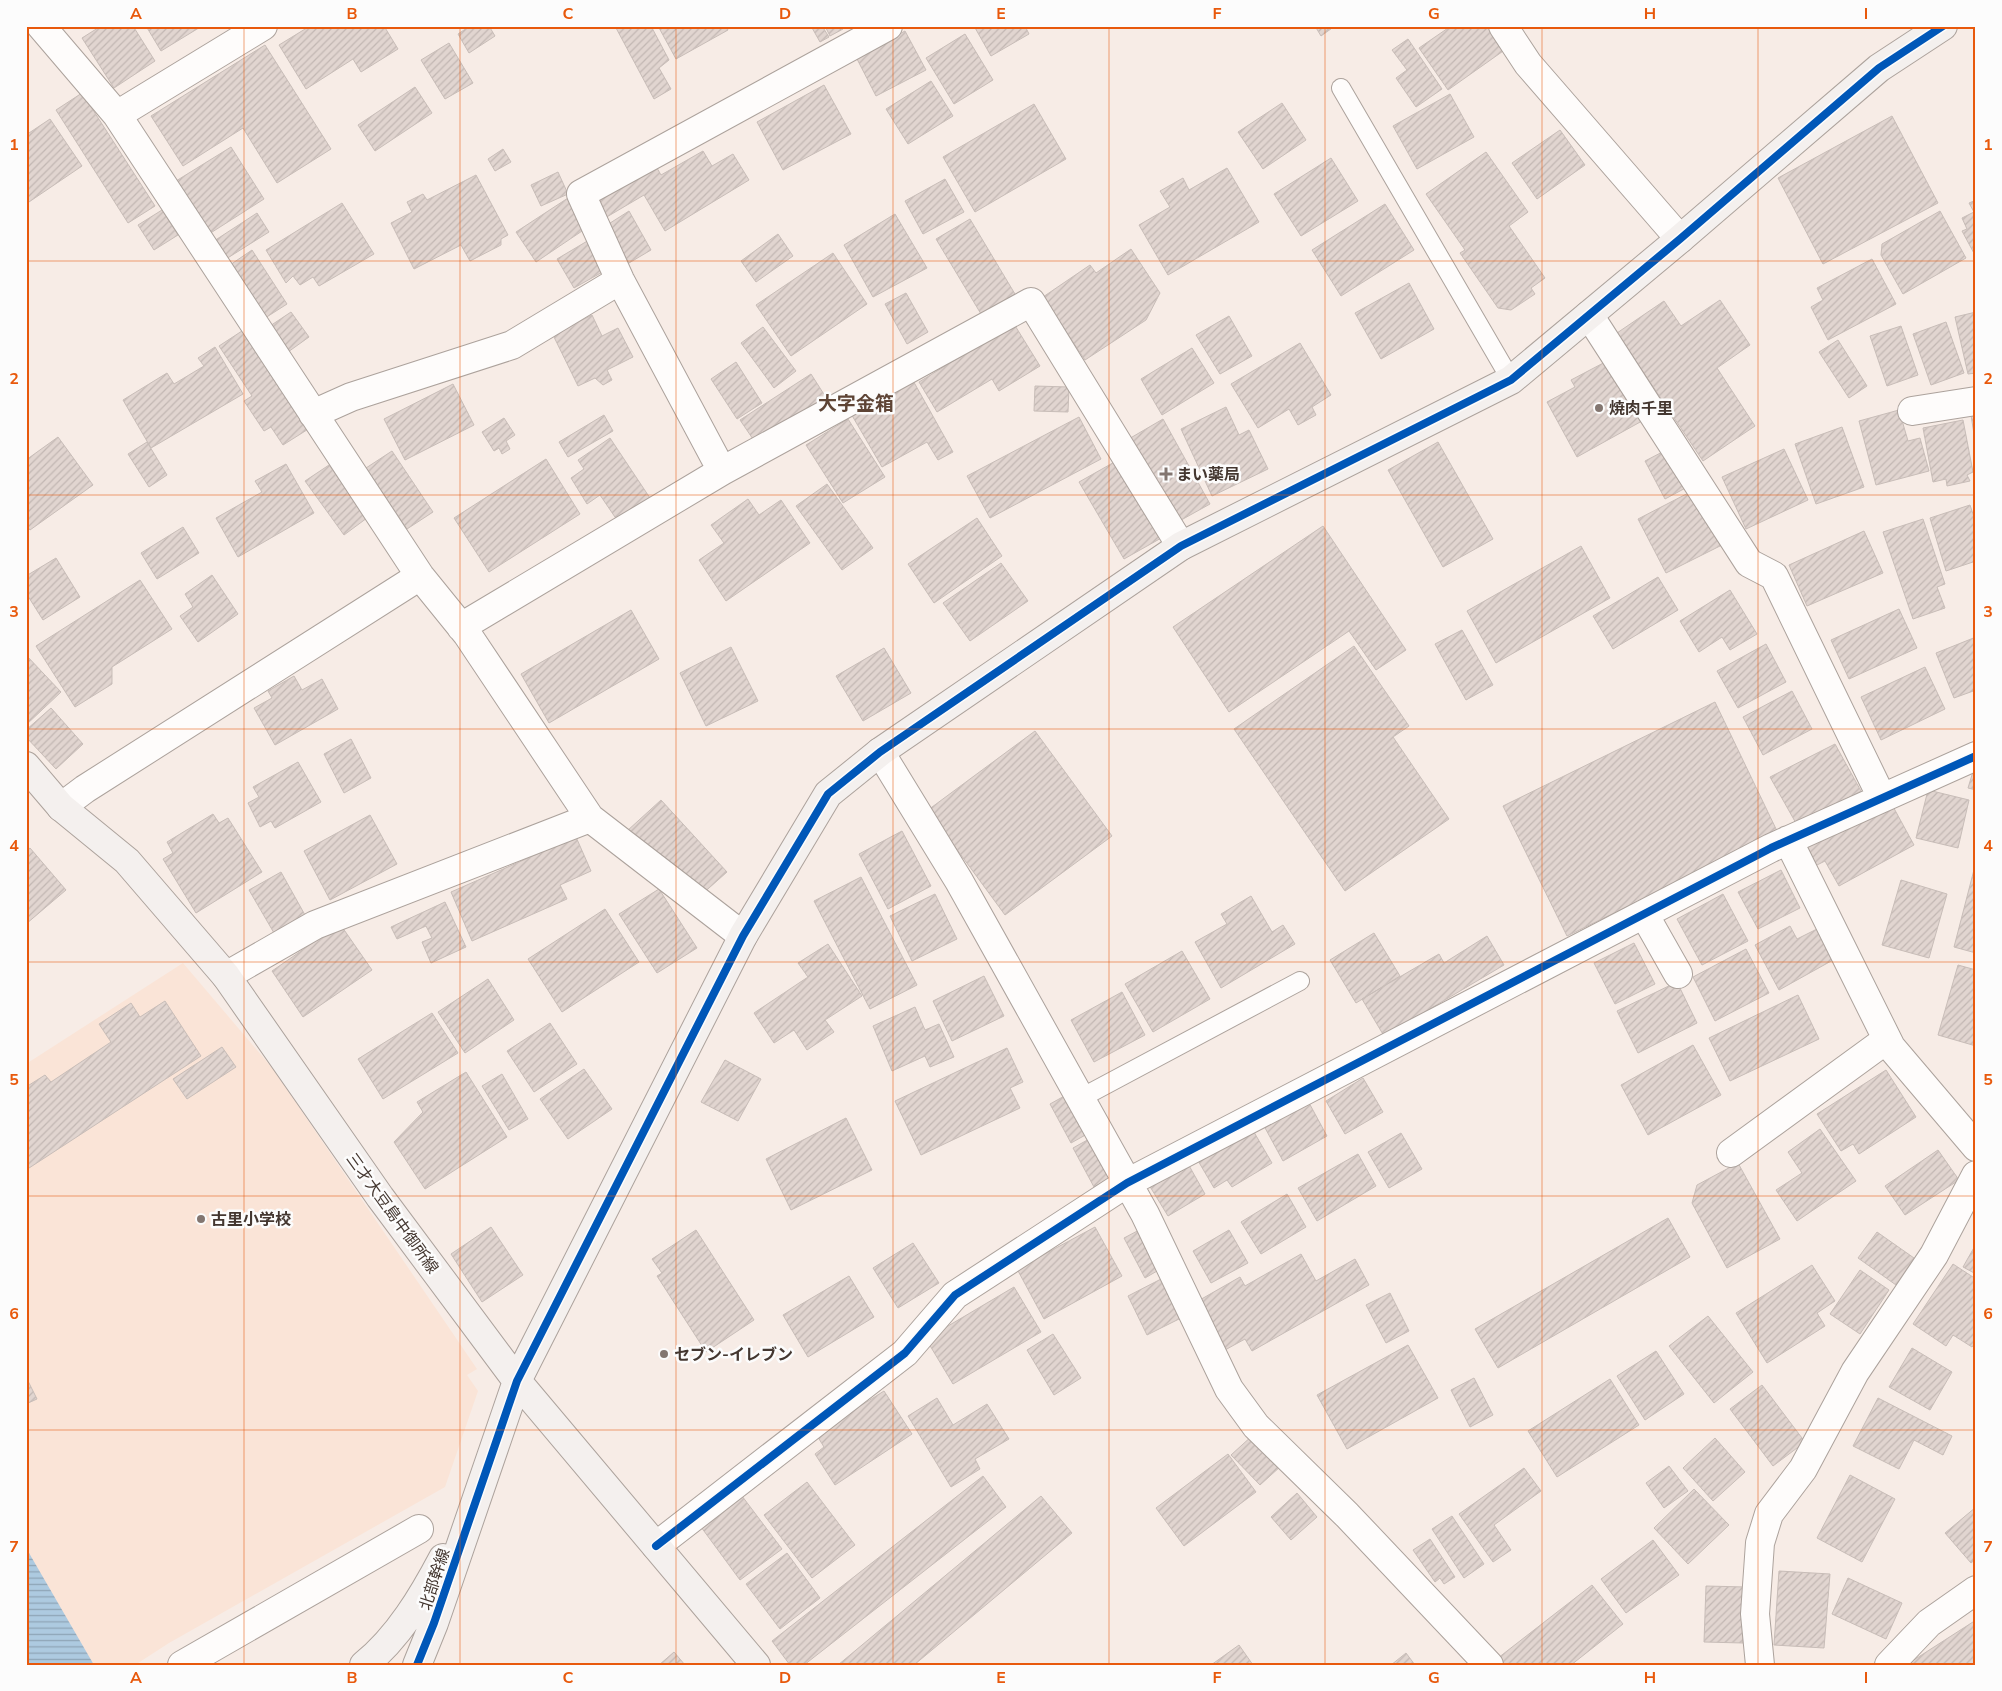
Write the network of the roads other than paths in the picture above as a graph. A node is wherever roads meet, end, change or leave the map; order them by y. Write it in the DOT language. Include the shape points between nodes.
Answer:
graph roads {
  1 [pos="41,26"];
  2 [pos="264,26"];
  3 [pos="888,26"];
  4 [pos="1503,26"];
  5 [pos="1943,26"];
  6 [pos="1341,88"];
  7 [pos="117,115"];
  8 [pos="1680,240"];
  9 [pos="620,280"];
  10 [pos="1590,315"];
  11 [pos="1511,380"];
  12 [pos="1976,401"];
  13 [pos="1912,412"];
  14 [pos="313,414"];
  15 [pos="722,471"];
  16 [pos="1181,546"];
  17 [pos="420,576"];
  18 [pos="461,627"];
  19 [pos="880,752"];
  20 [pos="1976,756"];
  21 [pos="26,766"];
  22 [pos="1882,798"];
  23 [pos="61,807"];
  24 [pos="590,818"];
  25 [pos="1788,840"];
  26 [pos="1644,914"];
  27 [pos="742,936"];
  28 [pos="1678,974"];
  29 [pos="226,976"];
  30 [pos="1300,981"];
  31 [pos="1886,1040"];
  32 [pos="1079,1099"];
  33 [pos="1976,1147"];
  34 [pos="1731,1153"];
  35 [pos="1976,1175"];
  36 [pos="1127,1183"];
  37 [pos="517,1380"];
  38 [pos="474,1501"];
  39 [pos="419,1529"];
  40 [pos="656,1546"];
  41 [pos="1976,1590"];
  42 [pos="182,1665"];
  43 [pos="364,1665"];
  44 [pos="417,1665"];
  45 [pos="756,1665"];
  46 [pos="1489,1665"];
  47 [pos="1760,1665"];
  48 [pos="1889,1665"];
  1 -- 7 [label="street"];
  2 -- 7 [label="street"];
  3 -- 9 [label="street" via="581,194"];
  4 -- 8 [label="street" via="1528,64"];
  5 -- 8 [label="street" via="1879,68"];
  6 -- 11 [label="lane"];
  7 -- 14 [label="street"];
  8 -- 10 [label="street"];
  9 -- 14 [label="street" via="512,345 351,397"];
  9 -- 15 [label="street"];
  10 -- 11 [label="street"];
  10 -- 22 [label="street" via="1749,563 1774,576"];
  11 -- 16 [label="street"];
  12 -- 13 [label="street"];
  14 -- 17 [label="street"];
  15 -- 16 [label="street" via="1030,302"];
  15 -- 18 [label="street"];
  16 -- 19 [label="street"];
  17 -- 18 [label="street"];
  17 -- 23 [label="street"];
  18 -- 24 [label="street"];
  19 -- 27 [label="street" via="828,794"];
  19 -- 32 [label="street" via="959,881"];
  20 -- 22 [label="street"];
  21 -- 23 [label="street, 三才大豆島中御所線"];
  22 -- 25 [label="street"];
  23 -- 29 [label="street, 三才大豆島中御所線" via="127,861"];
  24 -- 27 [label="street"];
  24 -- 29 [label="street" via="315,925"];
  25 -- 26 [label="street"];
  25 -- 31 [label="street"];
  26 -- 28 [label="street"];
  26 -- 36 [label="street"];
  27 -- 37 [label="street"];
  29 -- 37 [label="street, 三才大豆島中御所線" via="380,1197"];
  30 -- 32 [label="lane"];
  31 -- 33 [label="street"];
  31 -- 34 [label="street"];
  32 -- 36 [label="street"];
  35 -- 47 [label="street" via="1934,1255 1855,1372 1803,1469 1770,1514 1760,1542 1756,1596"];
  36 -- 40 [label="street" via="955,1295 905,1353"];
  36 -- 46 [label="street" via="1234,1397 1256,1426 1347,1515"];
  37 -- 38 [label="street"];
  37 -- 40 [label="street, 三才大豆島中御所線"];
  38 -- 43 [label="street, 北部幹線" via="430,1583 394,1634"];
  38 -- 44 [label="street, 北部幹線"];
  39 -- 42 [label="street"];
  40 -- 45 [label="street, 三才大豆島中御所線"];
  41 -- 48 [label="street" via="1929,1623"];
}
